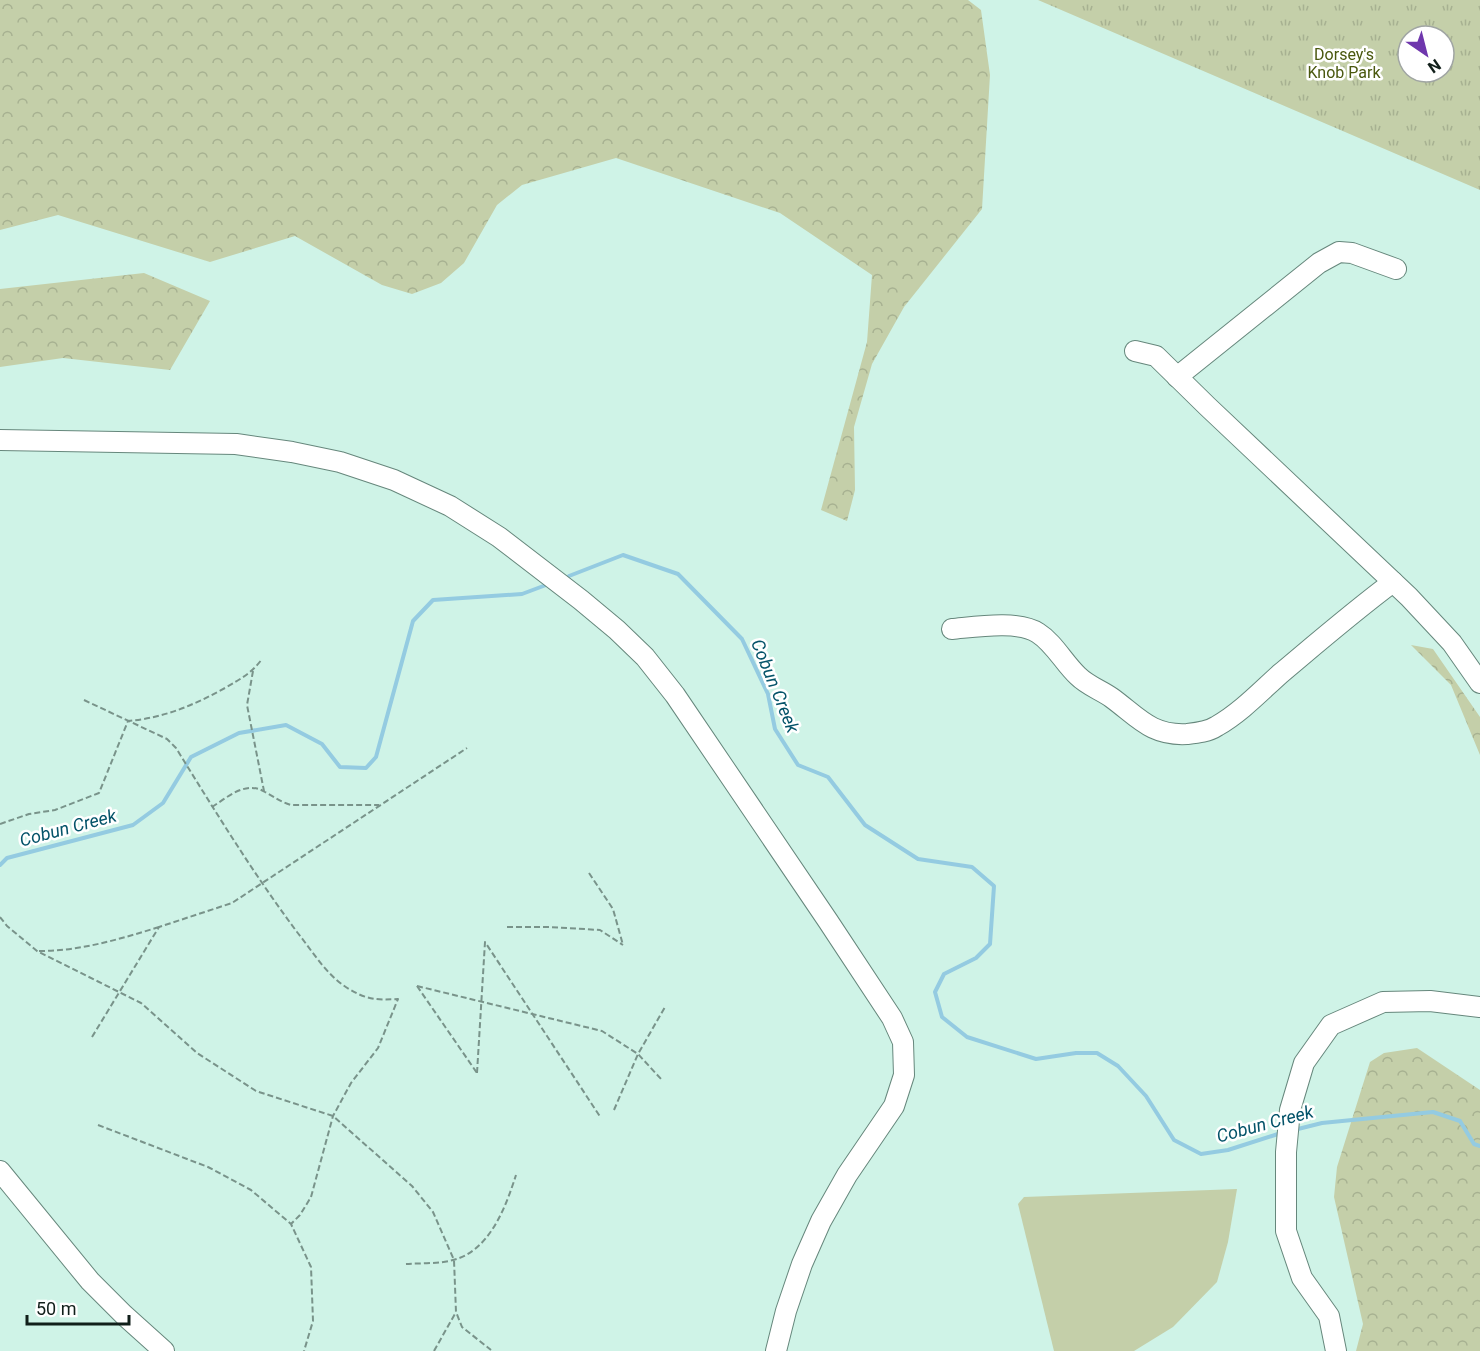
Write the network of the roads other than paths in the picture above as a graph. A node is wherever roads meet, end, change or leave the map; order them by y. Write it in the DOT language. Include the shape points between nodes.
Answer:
graph roads {
  1 [pos="1396,269"];
  2 [pos="1135,351"];
  3 [pos="1178,377"];
  4 [pos="0,440"];
  5 [pos="1393,582"];
  6 [pos="952,629"];
  7 [pos="1480,683"];
  8 [pos="1480,1007"];
  9 [pos="0,1171"];
  10 [pos="164,1351"];
  11 [pos="776,1351"];
  12 [pos="1336,1351"];
  1 -- 3 [label="lane" via="1339,252 1319,263"];
  2 -- 3 [label="lane" via="1156,356"];
  3 -- 5 [label="lane"];
  4 -- 11 [label="lane" via="236,444 340,462 383,476 450,506 499,537 581,600 645,657 675,695 828,921 892,1018 903,1042 904,1075 894,1106 821,1221 802,1264"];
  5 -- 6 [label="lane" via="1217,727 1200,733 1174,735 1139,721 1076,674 1037,632 1011,626"];
  5 -- 7 [label="lane" via="1424,611"];
  8 -- 12 [label="lane" via="1430,1001 1383,1002 1331,1025 1304,1063 1290,1110 1286,1231 1302,1278 1329,1316"];
  9 -- 10 [label="lane" via="90,1281"];
}
